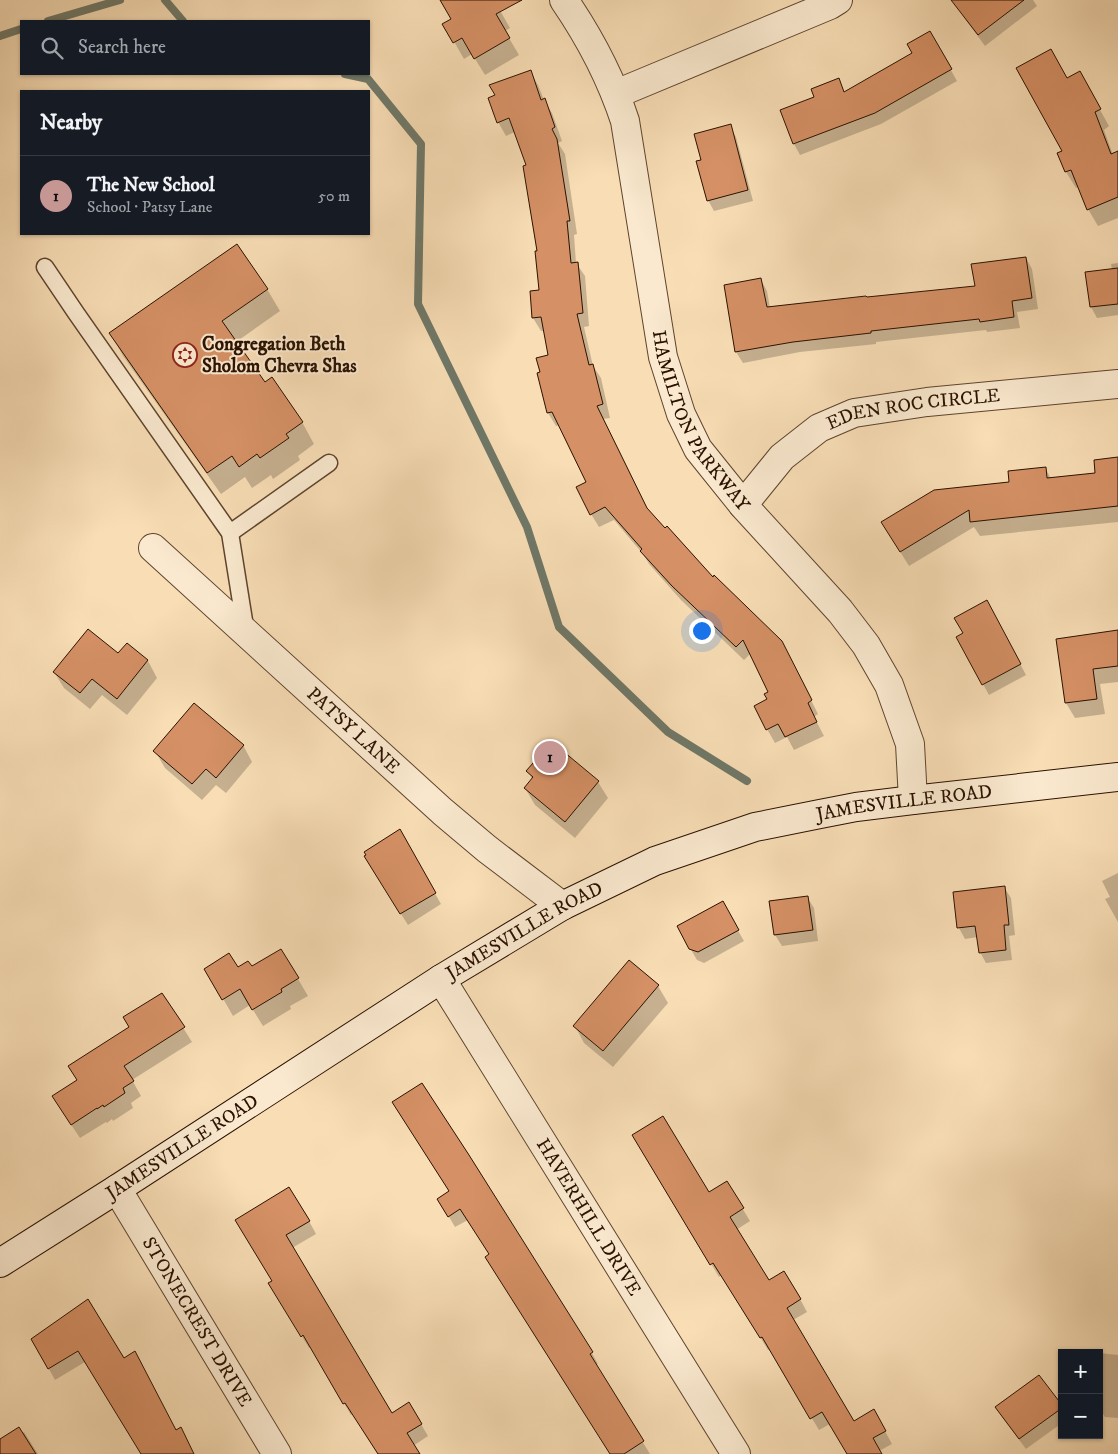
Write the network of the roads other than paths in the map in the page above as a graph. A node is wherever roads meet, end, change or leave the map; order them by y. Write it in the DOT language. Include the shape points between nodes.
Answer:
graph roads {
  1 [pos="564,0"];
  2 [pos="838,0"];
  3 [pos="616,94"];
  4 [pos="46,267"];
  5 [pos="1118,384"];
  6 [pos="330,462"];
  7 [pos="743,505"];
  8 [pos="230,533"];
  9 [pos="153,548"];
  10 [pos="246,633"];
  11 [pos="1118,777"];
  12 [pos="913,800"];
  13 [pos="562,906"];
  14 [pos="441,979"];
  15 [pos="117,1189"];
  16 [pos="0,1263"];
  17 [pos="277,1454"];
  18 [pos="736,1454"];
  1 -- 3 [label="street, HAMILTON PARKWAY" via="584,30"];
  2 -- 3 [label="street"];
  3 -- 7 [label="street, HAMILTON PARKWAY" via="625,121 663,357 681,414 698,449"];
  4 -- 8 [label="lane"];
  5 -- 7 [label="street, EDEN ROC CIRCLE" via="927,402 854,413 819,428 782,457"];
  6 -- 8 [label="lane"];
  7 -- 12 [label="street, HAMILTON PARKWAY" via="840,611 866,645 889,685 910,744"];
  8 -- 10 [label="lane"];
  9 -- 10 [label="street, PATSY LANE"];
  10 -- 13 [label="street, PATSY LANE" via="451,818"];
  11 -- 12 [label="street, JAMESVILLE ROAD"];
  12 -- 13 [label="street, JAMESVILLE ROAD" via="856,807 755,828 655,861"];
  13 -- 14 [label="street, JAMESVILLE ROAD"];
  14 -- 15 [label="street, JAMESVILLE ROAD"];
  14 -- 18 [label="street, HAVERHILL DRIVE"];
  15 -- 16 [label="street, JAMESVILLE ROAD"];
  15 -- 17 [label="street, STONECREST DRIVE"];
}
